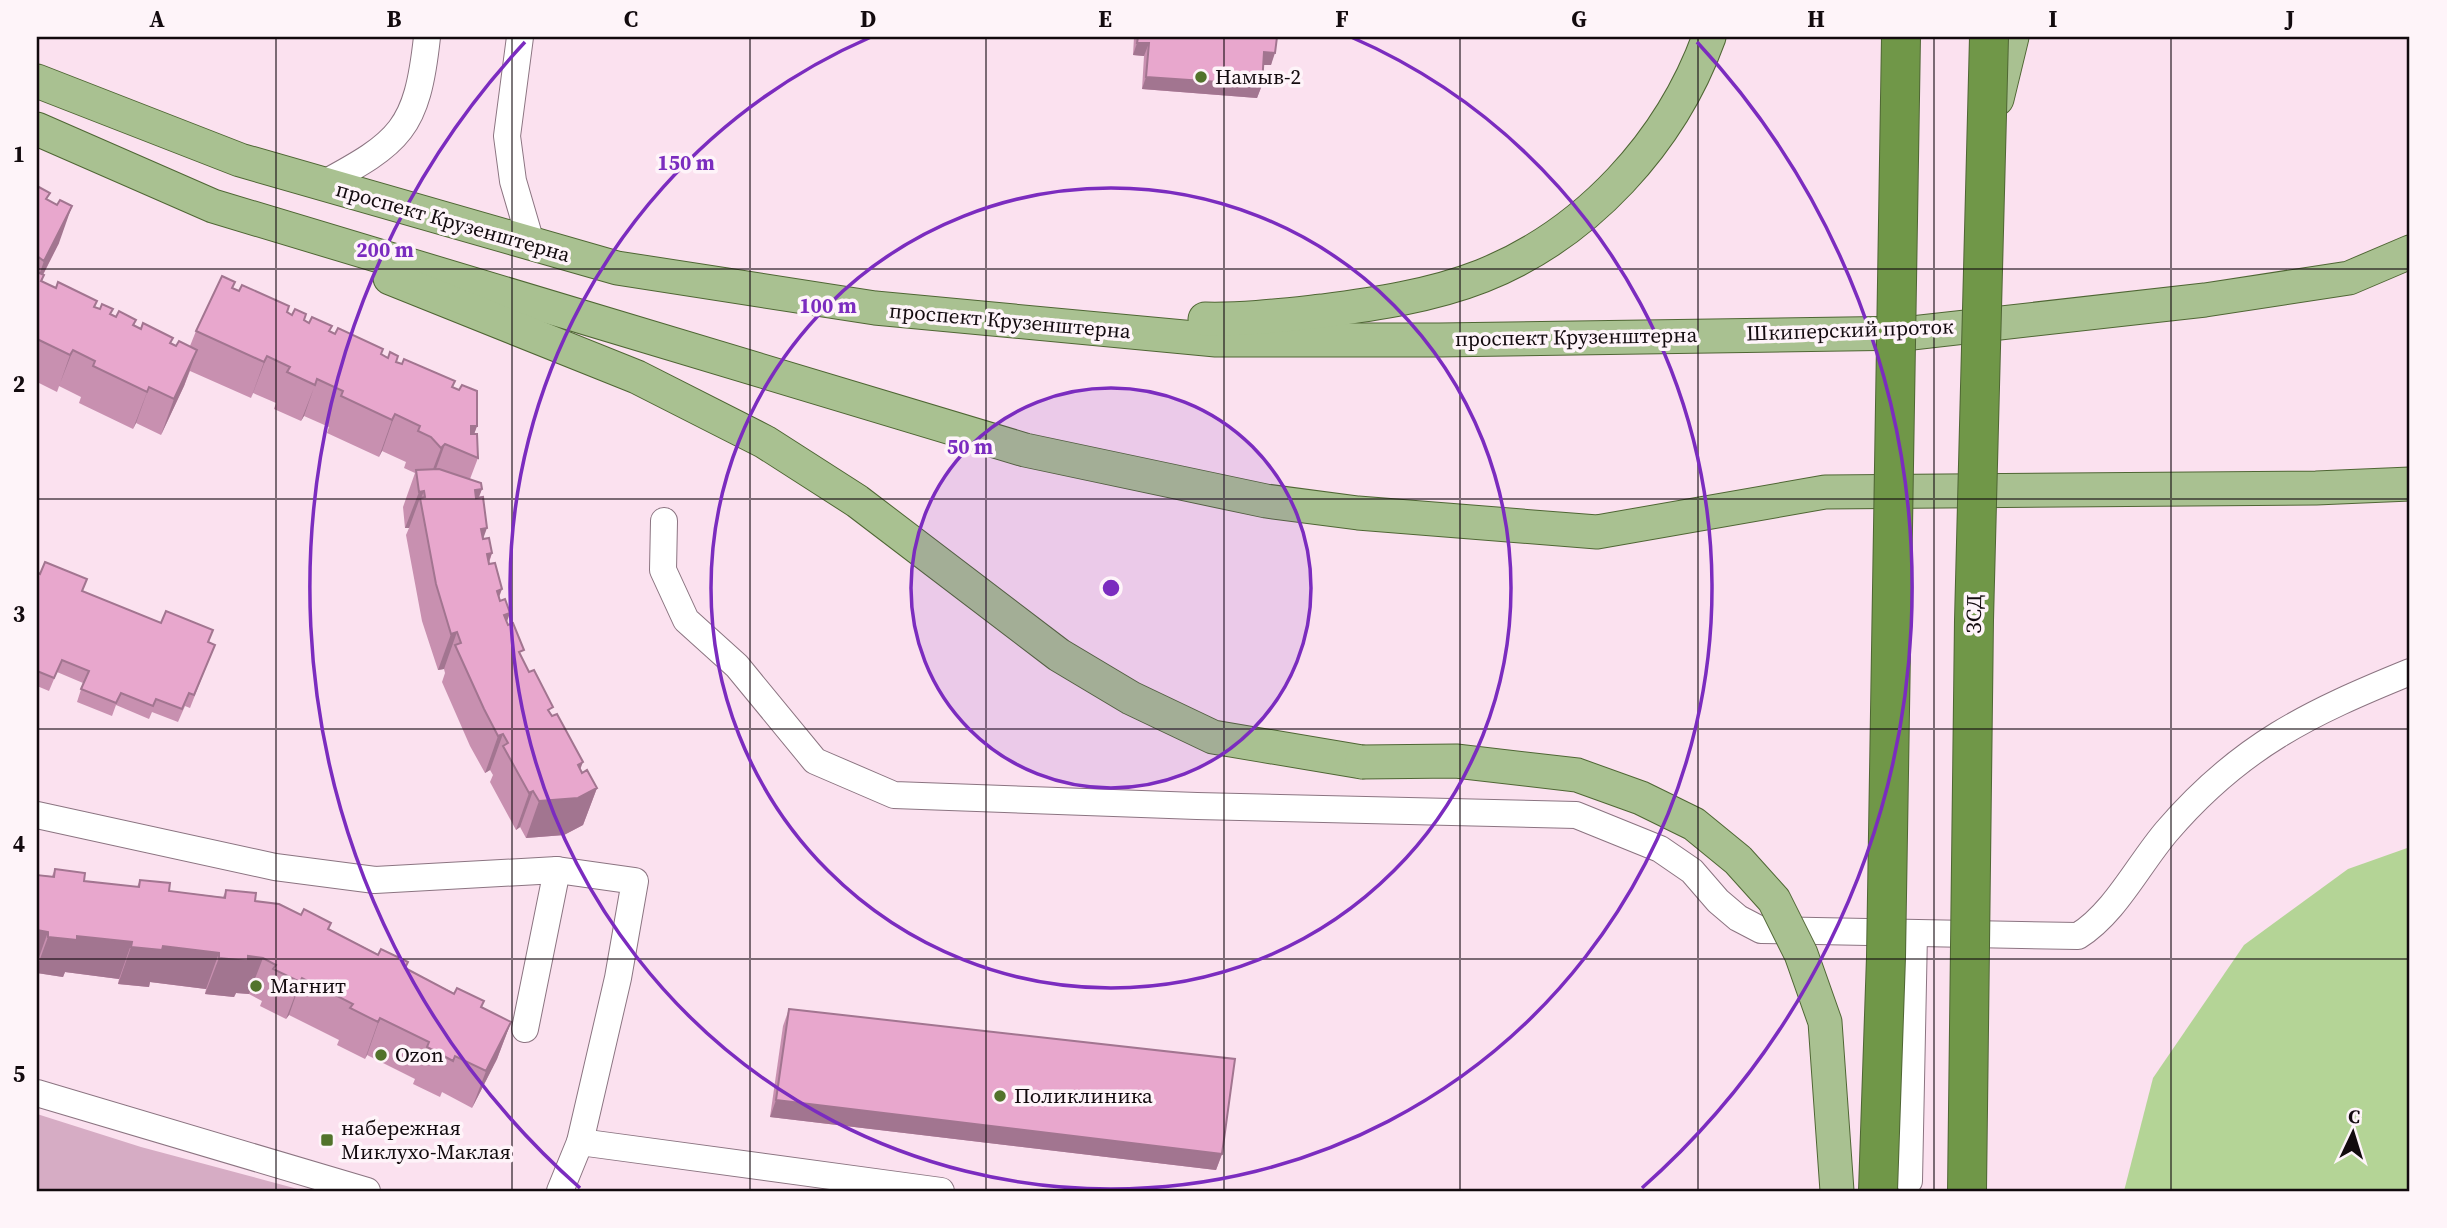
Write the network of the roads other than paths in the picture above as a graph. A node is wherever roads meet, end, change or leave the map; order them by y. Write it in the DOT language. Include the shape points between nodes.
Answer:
graph roads {
  1 [pos="427,37"];
  2 [pos="520,37"];
  3 [pos="1709,37"];
  4 [pos="1901,37"];
  5 [pos="1989,37"];
  6 [pos="2012,37"];
  7 [pos="37,81"];
  8 [pos="37,130"];
  9 [pos="1988,135"];
  10 [pos="321,185"];
  11 [pos="213,206"];
  12 [pos="532,246"];
  13 [pos="2410,252"];
  14 [pos="875,308"];
  15 [pos="1721,334"];
  16 [pos="2410,485"];
  17 [pos="664,521"];
  18 [pos="2410,672"];
  19 [pos="37,815"];
  20 [pos="557,870"];
  21 [pos="1914,933"];
  22 [pos="525,1028"];
  23 [pos="37,1093"];
  24 [pos="580,1142"];
  25 [pos="1894,1186"];
  26 [pos="367,1191"];
  27 [pos="560,1191"];
  28 [pos="941,1191"];
  29 [pos="1837,1191"];
  30 [pos="1967,1191"];
  1 -- 10 [label="street" via="422,81 407,123 375,157"];
  2 -- 12 [label="street" via="507,136 513,181"];
  3 -- 14 [label="main road" via="1679,103 1632,171 1577,218 1482,276 1380,304 1214,319"];
  4 -- 25 [label="highway, bridge" via="1886,957"];
  5 -- 9 [label="highway, ЗСД, bridge"];
  6 -- 9 [label="main road"];
  7 -- 10 [label="main road, проспект Крузенштерна" via="240,160"];
  8 -- 11 [label="main road"];
  9 -- 30 [label="highway, ЗСД, bridge" via="1974,620"];
  10 -- 12 [label="main road, проспект Крузенштерна"];
  11 -- 16 [label="main road" via="1025,450 1280,503 1358,513 1597,532 1825,492"];
  11 -- 29 [label="main road, bridge" via="636,377 765,442 857,501 1059,655 1131,698 1213,737 1362,762 1456,761 1577,775 1641,798 1694,824 1738,860 1774,900 1801,954 1825,1022"];
  12 -- 14 [label="main road, проспект Крузенштерна" via="617,268"];
  13 -- 15 [label="main road, Шкиперский проток" via="2348,278 2205,300 1912,332"];
  14 -- 15 [label="main road, проспект Крузенштерна" via="1216,340"];
  17 -- 21 [label="street" via="663,570 686,620 737,666 815,761 894,794 1576,815 1660,849 1692,871 1738,918 1761,930"];
  18 -- 21 [label="street" via="2302,718 2218,778 2135,870 2099,923 2078,936"];
  19 -- 20 [label="street" via="275,867 375,880"];
  20 -- 22 [label="street"];
  20 -- 24 [label="street" via="635,881"];
  21 -- 25 [label="street"];
  23 -- 26 [label="street"];
  24 -- 27 [label="street"];
  24 -- 28 [label="street"];
}
